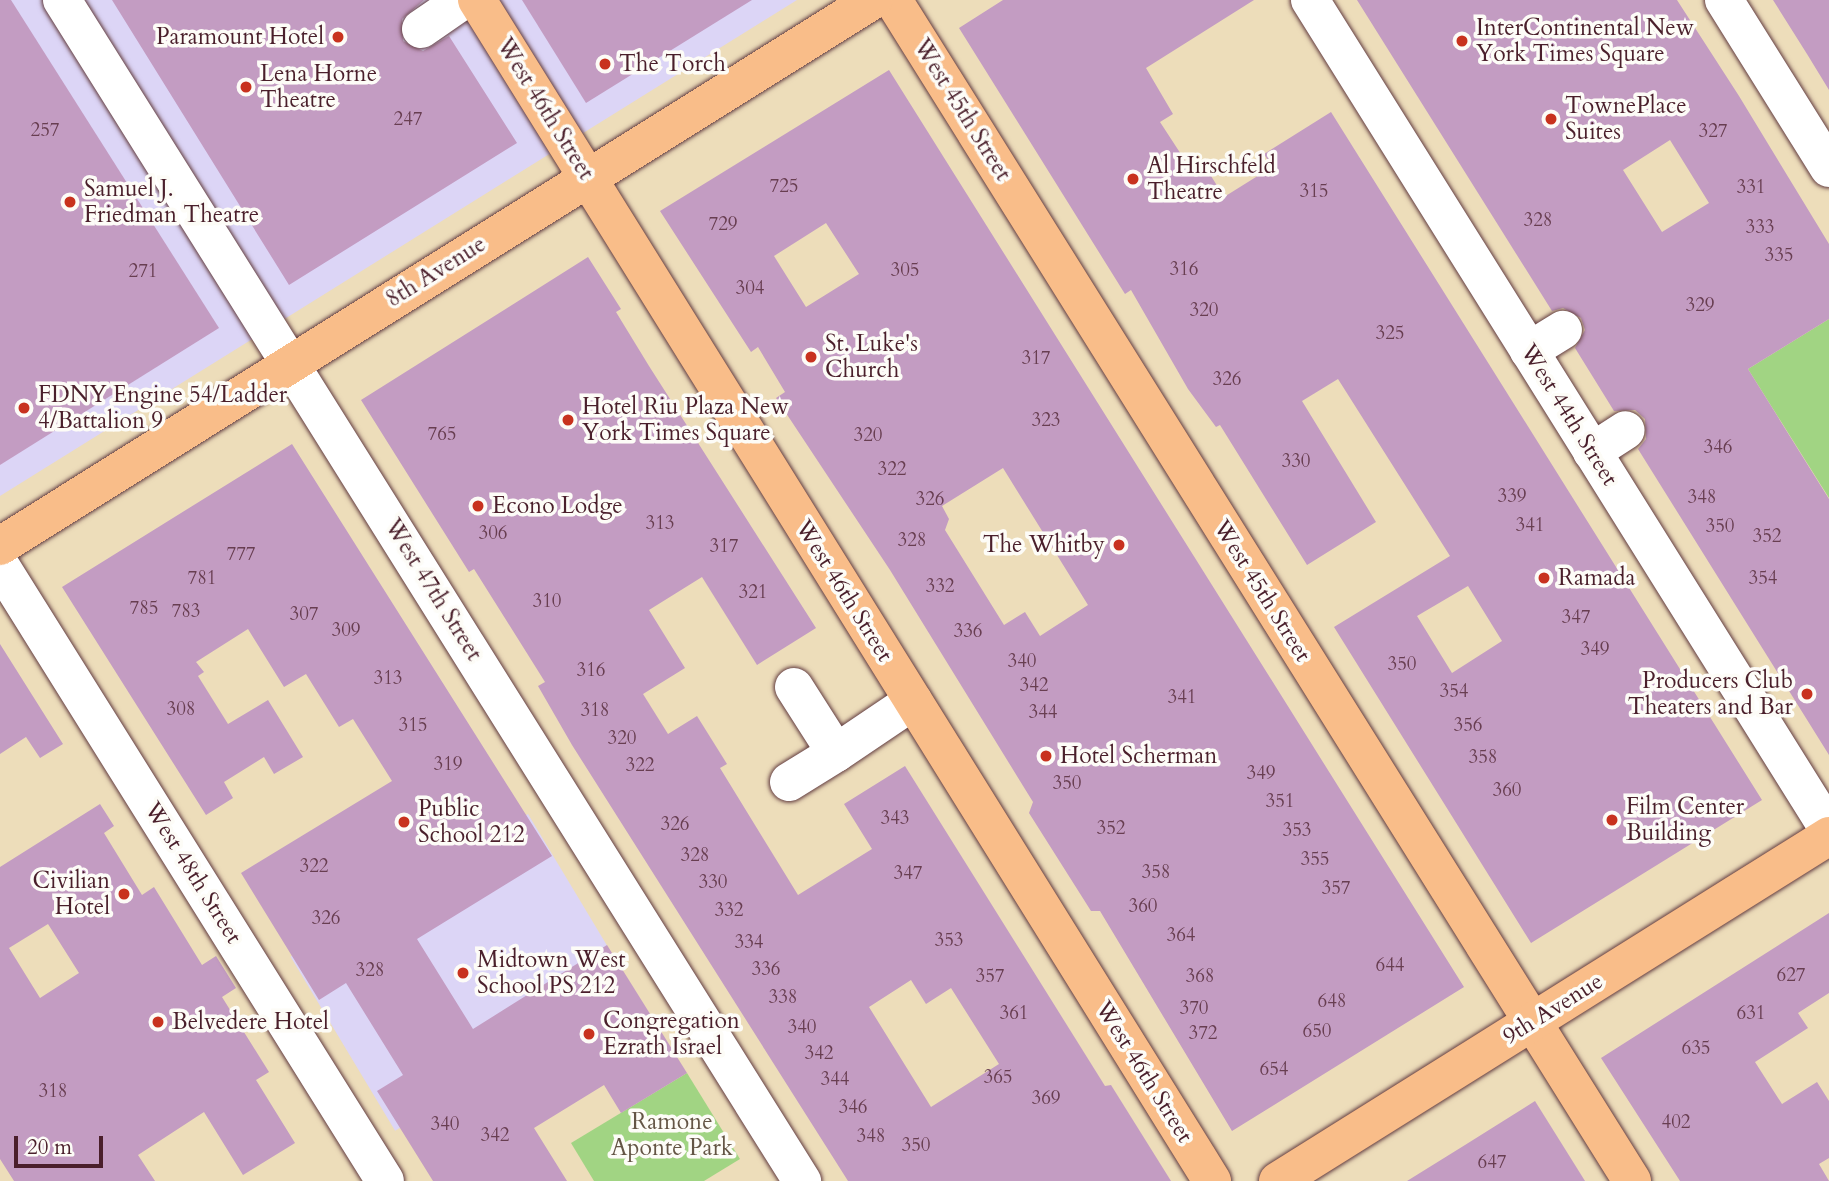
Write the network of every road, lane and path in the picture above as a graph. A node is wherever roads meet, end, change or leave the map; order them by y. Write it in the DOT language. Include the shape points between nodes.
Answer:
graph roads {
  1 [pos="62,0"];
  2 [pos="463,0"];
  3 [pos="477,0"];
  4 [pos="873,0"];
  5 [pos="893,0"];
  6 [pos="1310,0"];
  7 [pos="1724,0"];
  8 [pos="421,29"];
  9 [pos="1829,168"];
  10 [pos="588,178"];
  11 [pos="1563,330"];
  12 [pos="1529,351"];
  13 [pos="291,364"];
  14 [pos="1626,430"];
  15 [pos="1592,452"];
  16 [pos="0,546"];
  17 [pos="0,565"];
  18 [pos="794,687"];
  19 [pos="913,701"];
  20 [pos="836,753"];
  21 [pos="789,782"];
  22 [pos="1829,830"];
  23 [pos="1829,836"];
  24 [pos="1533,1022"];
  25 [pos="385,1181"];
  26 [pos="802,1181"];
  27 [pos="1212,1181"];
  28 [pos="1278,1181"];
  29 [pos="1632,1181"];
  1 -- 13 [label="street, West 47th Street"];
  2 -- 8 [label="street"];
  3 -- 10 [label="main road, West 46th Street"];
  4 -- 10 [label="main road, 8th Avenue"];
  5 -- 24 [label="main road, West 45th Street"];
  6 -- 12 [label="street, West 44th Street"];
  7 -- 9 [label="street"];
  10 -- 13 [label="main road, 8th Avenue"];
  10 -- 19 [label="main road, West 46th Street"];
  11 -- 12 [label="street"];
  12 -- 15 [label="street, West 44th Street"];
  13 -- 16 [label="main road, 8th Avenue"];
  13 -- 26 [label="street, West 47th Street"];
  14 -- 15 [label="street"];
  15 -- 22 [label="street, West 44th Street"];
  17 -- 25 [label="street, West 48th Street"];
  18 -- 20 [label="street"];
  19 -- 20 [label="street"];
  19 -- 27 [label="main road, West 46th Street"];
  20 -- 21 [label="street"];
  23 -- 24 [label="main road, 9th Avenue"];
  24 -- 28 [label="main road, 9th Avenue"];
  24 -- 29 [label="main road, West 45th Street"];
}
